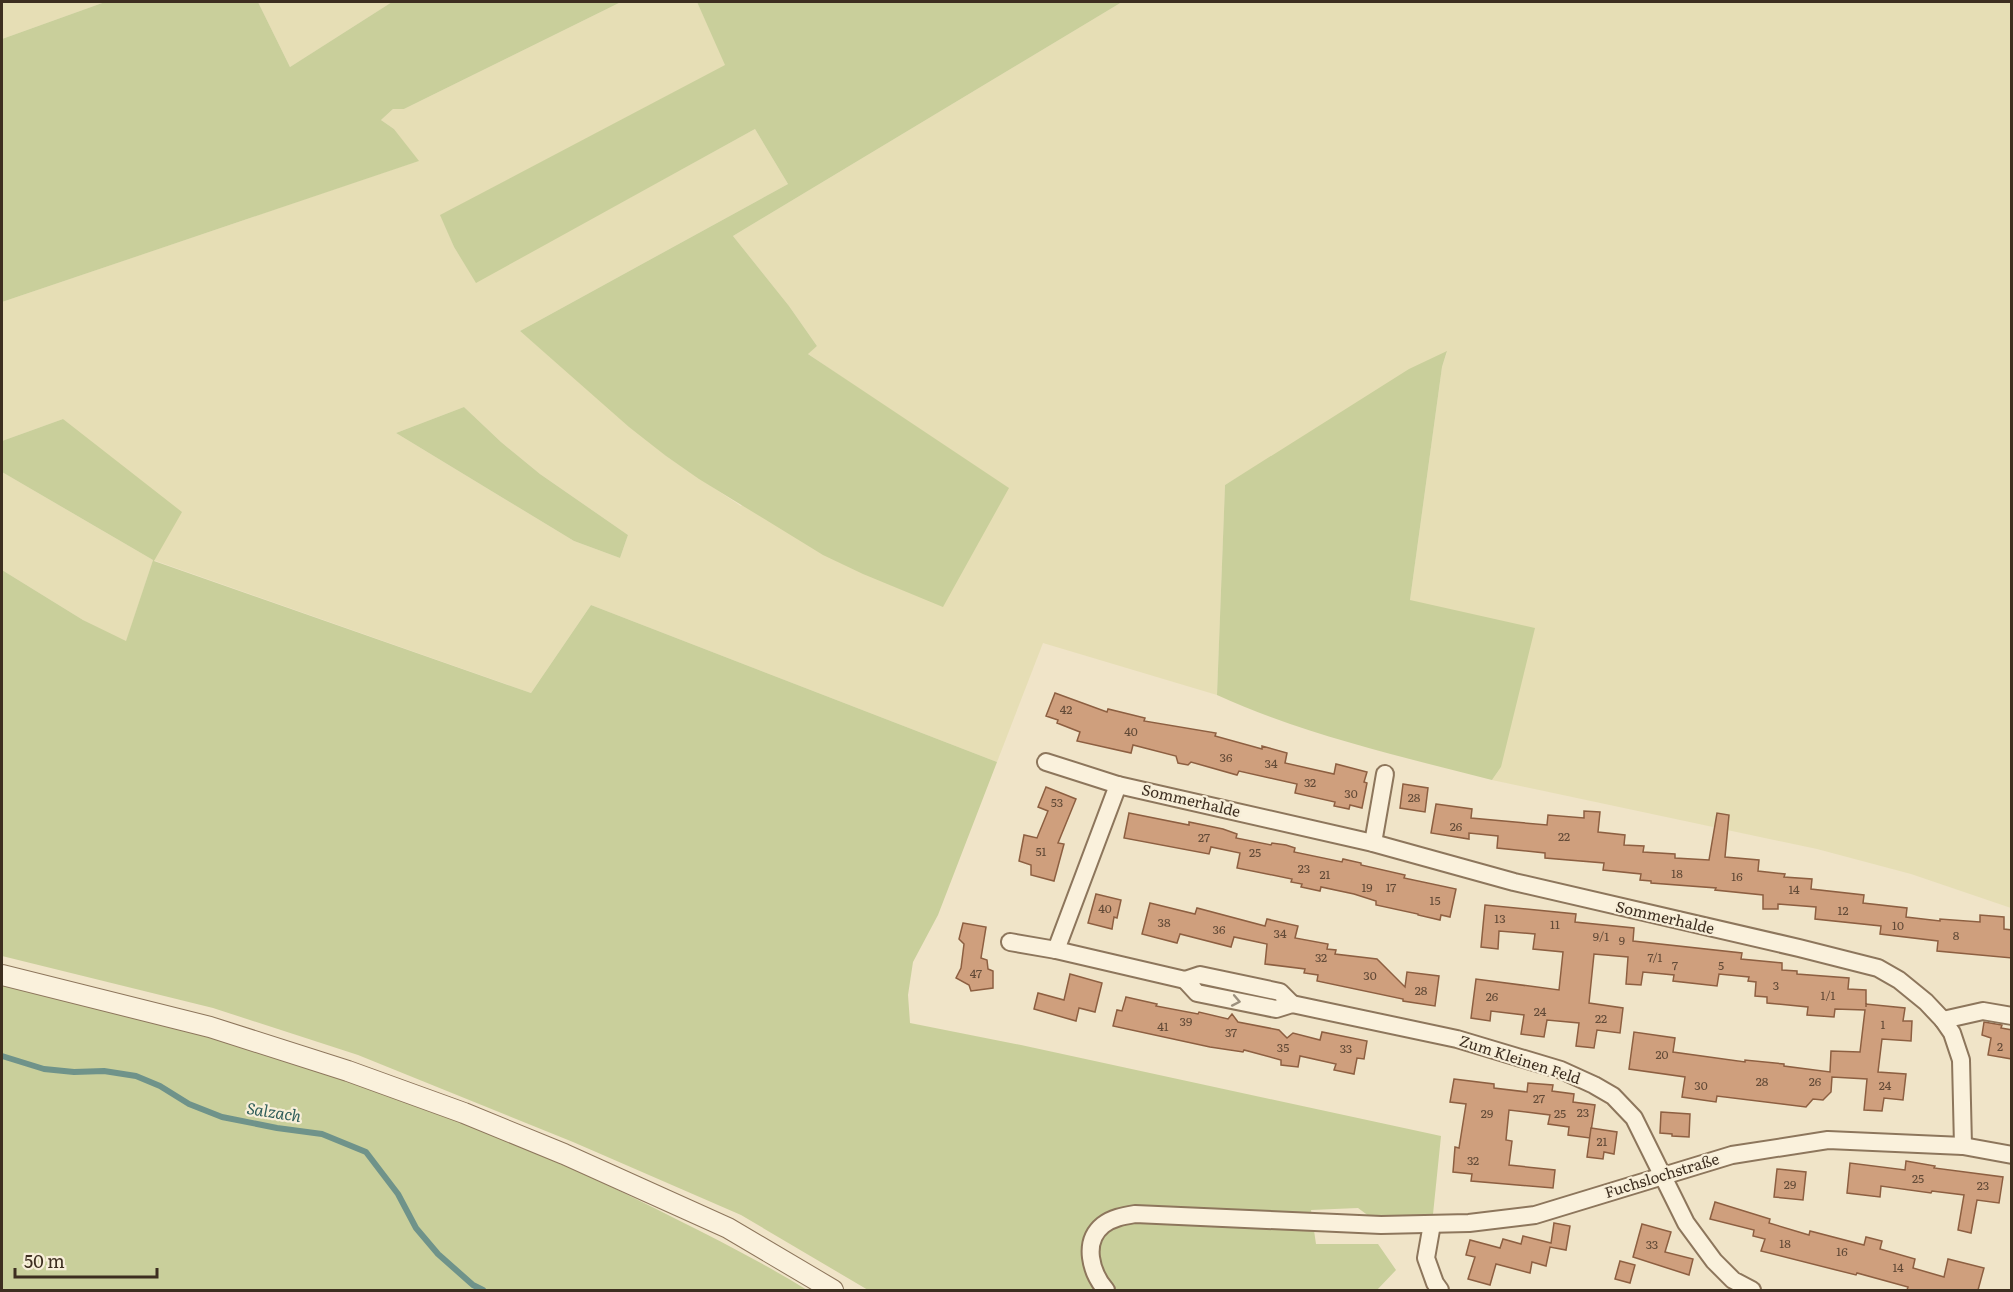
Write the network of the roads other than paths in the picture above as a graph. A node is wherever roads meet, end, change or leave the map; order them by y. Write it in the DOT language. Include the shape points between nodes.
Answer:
graph roads {
  1 [pos="1046,762"];
  2 [pos="1385,774"];
  3 [pos="1118,785"];
  4 [pos="1373,843"];
  5 [pos="1010,942"];
  6 [pos="1056,950"];
  7 [pos="2,975"];
  8 [pos="2012,1016"];
  9 [pos="1943,1020"];
  10 [pos="1963,1146"];
  11 [pos="2012,1155"];
  12 [pos="1662,1177"];
  13 [pos="1432,1224"];
  14 [pos="833,1290"];
  15 [pos="1106,1290"];
  16 [pos="1440,1290"];
  17 [pos="1752,1290"];
  1 -- 3 [label="street, Sommerhalde"];
  2 -- 4 [label="street"];
  3 -- 4 [label="street, Sommerhalde"];
  3 -- 6 [label="street"];
  4 -- 9 [label="street, Sommerhalde" via="1514,882 1878,969 1899,980"];
  5 -- 6 [label="street, Zum Kleinen Feld"];
  6 -- 12 [label="street, Zum Kleinen Feld" via="1185,980 1197,993 1276,1009 1292,1004 1456,1038 1561,1070 1613,1096 1634,1118"];
  7 -- 14 [label="street" via="210,1027 464,1113 728,1228"];
  8 -- 9 [label="street" via="1983,1011"];
  9 -- 10 [label="street, Sommerhalde" via="1961,1060"];
  10 -- 11 [label="street, Fuchslochstraße"];
  10 -- 12 [label="street, Fuchslochstraße" via="1828,1140 1732,1155"];
  12 -- 13 [label="street, Fuchslochstraße" via="1535,1215"];
  12 -- 17 [label="street, Zum Kleinen Feld" via="1686,1223 1714,1261 1733,1280"];
  13 -- 15 [label="street, Fuchslochstraße" via="1135,1214 1112,1219 1094,1234 1092,1269"];
  13 -- 16 [label="street" via="1425,1258"];
}
